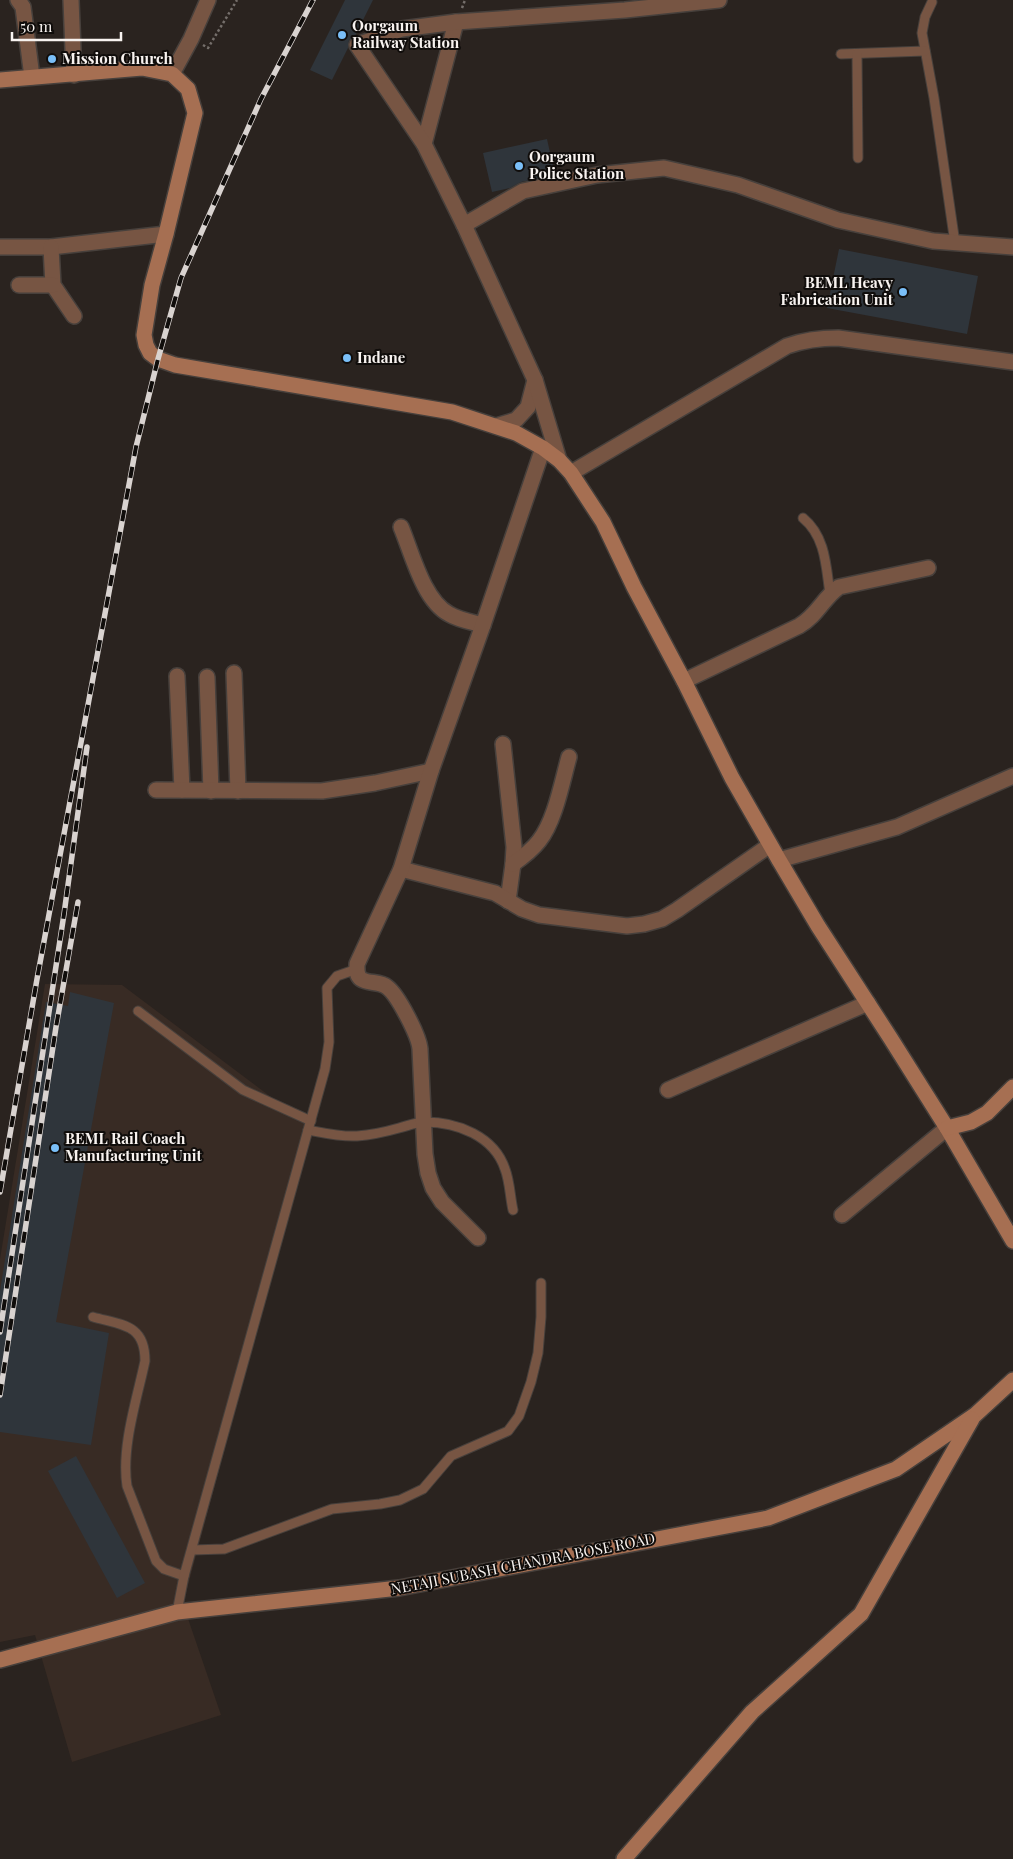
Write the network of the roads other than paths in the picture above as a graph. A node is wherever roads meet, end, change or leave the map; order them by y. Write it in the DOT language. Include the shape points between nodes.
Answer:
graph roads {
  1 [pos="18,0"];
  2 [pos="71,0"];
  3 [pos="208,0"];
  4 [pos="719,0"];
  5 [pos="932,2"];
  6 [pos="637,4"];
  7 [pos="456,22"];
  8 [pos="925,51"];
  9 [pos="841,54"];
  10 [pos="858,54"];
  11 [pos="172,74"];
  12 [pos="74,75"];
  13 [pos="32,77"];
  14 [pos="0,80"];
  15 [pos="424,144"];
  16 [pos="858,158"];
  17 [pos="464,225"];
  18 [pos="166,234"];
  19 [pos="955,243"];
  20 [pos="0,247"];
  21 [pos="51,247"];
  22 [pos="1013,247"];
  23 [pos="19,285"];
  24 [pos="53,285"];
  25 [pos="74,316"];
  26 [pos="1013,362"];
  27 [pos="535,380"];
  28 [pos="496,426"];
  29 [pos="544,448"];
  30 [pos="560,460"];
  31 [pos="572,473"];
  32 [pos="803,518"];
  33 [pos="400,527"];
  34 [pos="928,568"];
  35 [pos="830,594"];
  36 [pos="483,626"];
  37 [pos="234,673"];
  38 [pos="177,676"];
  39 [pos="207,677"];
  40 [pos="684,681"];
  41 [pos="503,744"];
  42 [pos="569,757"];
  43 [pos="431,770"];
  44 [pos="1013,776"];
  45 [pos="156,790"];
  46 [pos="182,790"];
  47 [pos="211,791"];
  48 [pos="238,791"];
  49 [pos="770,845"];
  50 [pos="779,860"];
  51 [pos="513,864"];
  52 [pos="401,869"];
  53 [pos="508,901"];
  54 [pos="357,969"];
  55 [pos="868,1003"];
  56 [pos="138,1011"];
  57 [pos="1013,1087"];
  58 [pos="668,1090"];
  59 [pos="424,1122"];
  60 [pos="309,1126"];
  61 [pos="947,1128"];
  62 [pos="513,1210"];
  63 [pos="842,1215"];
  64 [pos="478,1238"];
  65 [pos="1013,1241"];
  66 [pos="541,1283"];
  67 [pos="93,1317"];
  68 [pos="1013,1380"];
  69 [pos="974,1415"];
  70 [pos="192,1550"];
  71 [pos="184,1576"];
  72 [pos="177,1612"];
  73 [pos="0,1660"];
  74 [pos="624,1859"];
  1 -- 13 [label="street" via="23,8"];
  2 -- 12 [label="street"];
  3 -- 11 [label="street"];
  4 -- 6 [label="street"];
  5 -- 8 [label="lane" via="922,27"];
  6 -- 7 [label="street"];
  7 -- 15 [label="street"];
  7 -- 15 [label="street" via="402,29 357,45"];
  8 -- 10 [label="lane"];
  8 -- 19 [label="lane"];
  9 -- 10 [label="lane"];
  10 -- 16 [label="lane"];
  11 -- 12 [label="main road" via="142,68"];
  11 -- 18 [label="main road" via="188,89 195,113"];
  12 -- 13 [label="main road"];
  13 -- 14 [label="main road"];
  15 -- 17 [label="street"];
  17 -- 19 [label="street" via="523,191 597,174 664,168 738,185 838,220"];
  17 -- 27 [label="street"];
  18 -- 21 [label="street"];
  18 -- 28 [label="main road" via="152,285 144,335 150,353 158,359 175,365 452,412"];
  19 -- 22 [label="street"];
  20 -- 21 [label="street"];
  21 -- 24 [label="street"];
  23 -- 24 [label="street"];
  24 -- 25 [label="street"];
  26 -- 31 [label="street" via="838,338 798,342"];
  27 -- 28 [label="street" via="528,408 516,420"];
  27 -- 30 [label="street"];
  28 -- 29 [label="main road"];
  29 -- 30 [label="main road"];
  29 -- 36 [label="street"];
  30 -- 31 [label="main road"];
  31 -- 40 [label="main road" via="602,522"];
  32 -- 35 [label="lane" via="814,528 821,542"];
  33 -- 36 [label="street" via="433,601 449,614"];
  34 -- 35 [label="street" via="845,584"];
  35 -- 40 [label="street" via="815,615 799,626"];
  36 -- 43 [label="street"];
  37 -- 48 [label="street"];
  38 -- 46 [label="street"];
  39 -- 47 [label="street"];
  40 -- 49 [label="main road" via="732,778"];
  41 -- 51 [label="street"];
  42 -- 51 [label="street" via="546,830 526,855"];
  43 -- 48 [label="street" via="322,791"];
  43 -- 52 [label="street"];
  44 -- 50 [label="street" via="897,827"];
  45 -- 46 [label="street"];
  46 -- 47 [label="street"];
  47 -- 48 [label="street"];
  49 -- 50 [label="main road"];
  49 -- 53 [label="street" via="678,910 644,924 614,926 539,915"];
  50 -- 55 [label="main road"];
  51 -- 53 [label="street"];
  52 -- 53 [label="street" via="495,893"];
  52 -- 54 [label="street"];
  54 -- 59 [label="street" via="361,979 383,984 391,990 418,1036"];
  54 -- 60 [label="lane" via="337,976 328,988 328,1051"];
  55 -- 58 [label="street"];
  55 -- 61 [label="main road"];
  56 -- 60 [label="lane" via="243,1090"];
  57 -- 61 [label="main road" via="987,1112 971,1122"];
  59 -- 60 [label="lane" via="357,1136 343,1136"];
  59 -- 62 [label="lane" via="472,1132 488,1143 499,1154 506,1170"];
  59 -- 64 [label="street" via="425,1154 433,1188 452,1213"];
  60 -- 70 [label="lane"];
  61 -- 63 [label="street"];
  61 -- 65 [label="main road"];
  66 -- 70 [label="lane" via="538,1353 519,1416 508,1431 451,1456 423,1489 400,1500 332,1509 224,1549"];
  67 -- 71 [label="lane" via="127,1326 142,1338 145,1361 126,1450 127,1486 156,1561 164,1570"];
  68 -- 69 [label="main road, NETAJI SUBASH CHANDRA BOSE ROAD"];
  69 -- 72 [label="main road, NETAJI SUBASH CHANDRA BOSE ROAD" via="896,1469 768,1518 399,1588"];
  69 -- 74 [label="main road" via="862,1614 752,1712"];
  70 -- 71 [label="lane"];
  71 -- 72 [label="lane"];
  72 -- 73 [label="main road, NETAJI SUBASH CHANDRA BOSE ROAD"];
}
